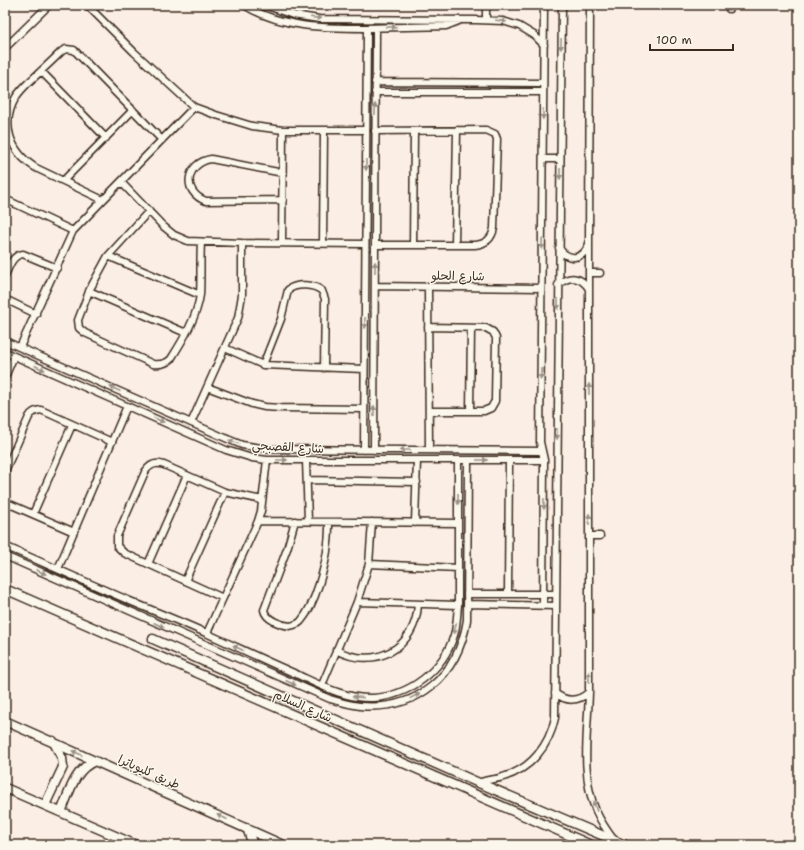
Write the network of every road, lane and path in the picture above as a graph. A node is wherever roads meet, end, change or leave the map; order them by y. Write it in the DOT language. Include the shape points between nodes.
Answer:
graph roads {
  1 [pos="49,5"];
  2 [pos="87,5"];
  3 [pos="244,5"];
  4 [pos="264,5"];
  5 [pos="486,5"];
  6 [pos="544,5"];
  7 [pos="562,5"];
  8 [pos="590,5"];
  9 [pos="331,19"];
  10 [pos="463,20"];
  11 [pos="486,20"];
  12 [pos="331,28"];
  13 [pos="366,28"];
  14 [pos="376,28"];
  15 [pos="366,45"];
  16 [pos="376,45"];
  17 [pos="544,45"];
  18 [pos="5,48"];
  19 [pos="41,71"];
  20 [pos="375,82"];
  21 [pos="543,83"];
  22 [pos="375,92"];
  23 [pos="543,92"];
  24 [pos="194,107"];
  25 [pos="133,110"];
  26 [pos="283,130"];
  27 [pos="324,130"];
  28 [pos="366,130"];
  29 [pos="457,130"];
  30 [pos="375,131"];
  31 [pos="414,131"];
  32 [pos="106,138"];
  33 [pos="162,140"];
  34 [pos="543,159"];
  35 [pos="560,159"];
  36 [pos="283,173"];
  37 [pos="64,180"];
  38 [pos="121,182"];
  39 [pos="365,192"];
  40 [pos="375,192"];
  41 [pos="5,200"];
  42 [pos="103,200"];
  43 [pos="283,200"];
  44 [pos="149,211"];
  45 [pos="73,231"];
  46 [pos="201,242"];
  47 [pos="242,243"];
  48 [pos="282,243"];
  49 [pos="323,244"];
  50 [pos="365,244"];
  51 [pos="589,244"];
  52 [pos="375,245"];
  53 [pos="413,245"];
  54 [pos="455,245"];
  55 [pos="559,248"];
  56 [pos="108,256"];
  57 [pos="57,268"];
  58 [pos="589,273"];
  59 [pos="600,273"];
  60 [pos="5,276"];
  61 [pos="558,285"];
  62 [pos="375,286"];
  63 [pos="428,286"];
  64 [pos="541,288"];
  65 [pos="589,289"];
  66 [pos="89,291"];
  67 [pos="200,295"];
  68 [pos="5,299"];
  69 [pos="36,314"];
  70 [pos="428,327"];
  71 [pos="471,328"];
  72 [pos="186,334"];
  73 [pos="5,341"];
  74 [pos="20,347"];
  75 [pos="225,348"];
  76 [pos="6,354"];
  77 [pos="14,356"];
  78 [pos="59,364"];
  79 [pos="263,365"];
  80 [pos="324,368"];
  81 [pos="364,369"];
  82 [pos="54,374"];
  83 [pos="5,377"];
  84 [pos="207,387"];
  85 [pos="127,406"];
  86 [pos="364,409"];
  87 [pos="429,411"];
  88 [pos="470,411"];
  89 [pos="191,423"];
  90 [pos="72,424"];
  91 [pos="364,436"];
  92 [pos="374,436"];
  93 [pos="112,442"];
  94 [pos="337,450"];
  95 [pos="364,450"];
  96 [pos="374,450"];
  97 [pos="429,450"];
  98 [pos="518,450"];
  99 [pos="542,451"];
  100 [pos="267,460"];
  101 [pos="306,460"];
  102 [pos="337,460"];
  103 [pos="418,460"];
  104 [pos="458,460"];
  105 [pos="468,460"];
  106 [pos="510,460"];
  107 [pos="518,460"];
  108 [pos="544,460"];
  109 [pos="5,471"];
  110 [pos="187,475"];
  111 [pos="306,480"];
  112 [pos="417,482"];
  113 [pos="225,492"];
  114 [pos="262,500"];
  115 [pos="5,502"];
  116 [pos="33,514"];
  117 [pos="258,521"];
  118 [pos="295,521"];
  119 [pos="308,521"];
  120 [pos="329,522"];
  121 [pos="372,522"];
  122 [pos="415,523"];
  123 [pos="458,523"];
  124 [pos="74,532"];
  125 [pos="589,536"];
  126 [pos="600,536"];
  127 [pos="5,546"];
  128 [pos="5,556"];
  129 [pos="148,564"];
  130 [pos="369,564"];
  131 [pos="458,568"];
  132 [pos="58,570"];
  133 [pos="185,581"];
  134 [pos="5,589"];
  135 [pos="467,594"];
  136 [pos="508,594"];
  137 [pos="543,594"];
  138 [pos="556,594"];
  139 [pos="223,598"];
  140 [pos="130,601"];
  141 [pos="357,602"];
  142 [pos="418,604"];
  143 [pos="467,604"];
  144 [pos="458,605"];
  145 [pos="543,606"];
  146 [pos="556,606"];
  147 [pos="126,610"];
  148 [pos="207,633"];
  149 [pos="153,639"];
  150 [pos="336,650"];
  151 [pos="277,665"];
  152 [pos="273,675"];
  153 [pos="322,685"];
  154 [pos="589,692"];
  155 [pos="555,693"];
  156 [pos="5,721"];
  157 [pos="53,741"];
  158 [pos="95,761"];
  159 [pos="479,783"];
  160 [pos="5,788"];
  161 [pos="45,805"];
  162 [pos="61,812"];
  163 [pos="247,828"];
  164 [pos="614,840"];
  165 [pos="277,844"];
  166 [pos="136,845"];
  167 [pos="253,845"];
  168 [pos="591,845"];
  169 [pos="625,845"];
  1 -- 18 [label="street"];
  2 -- 24 [label="street"];
  3 -- 12 [label="street" via="280,21"];
  4 -- 9 [label="street, one-way" via="292,15"];
  5 -- 11 [label="street"];
  6 -- 17 [label="street"];
  7 -- 35 [label="street, one-way"];
  8 -- 51 [label="street"];
  9 -- 10 [label="street"];
  9 -- 12 [label="street"];
  10 -- 11 [label="street"];
  14 -- 10 [label="street, one-way" via="446,26"];
  11 -- 17 [label="street, one-way" via="503,21 519,26"];
  12 -- 13 [label="street"];
  13 -- 14 [label="street"];
  13 -- 15 [label="street"];
  14 -- 16 [label="street"];
  15 -- 16 [label="street"];
  15 -- 28 [label="street"];
  16 -- 20 [label="street"];
  17 -- 21 [label="street"];
  19 -- 25 [label="street" via="62,51 74,50"];
  19 -- 32 [label="street"];
  19 -- 37 [label="street" via="16,95 10,108 8,130 11,142 25,161"];
  20 -- 21 [label="street"];
  20 -- 22 [label="street"];
  21 -- 23 [label="street"];
  22 -- 23 [label="street"];
  30 -- 22 [label="street, one-way"];
  23 -- 34 [label="street, one-way"];
  24 -- 26 [label="street" via="252,126"];
  24 -- 33 [label="street"];
  25 -- 32 [label="street"];
  25 -- 33 [label="street"];
  26 -- 27 [label="street"];
  26 -- 36 [label="street"];
  27 -- 28 [label="street"];
  27 -- 49 [label="street"];
  28 -- 39 [label="street, one-way"];
  29 -- 31 [label="street"];
  29 -- 54 [label="street"];
  29 -- 54 [label="street" via="490,131 497,139 493,234 481,245"];
  30 -- 31 [label="street"];
  30 -- 40 [label="street"];
  31 -- 53 [label="street"];
  32 -- 37 [label="street"];
  33 -- 38 [label="street"];
  34 -- 35 [label="street"];
  34 -- 64 [label="street, one-way"];
  35 -- 55 [label="street, one-way"];
  36 -- 43 [label="street"];
  36 -- 43 [label="street" via="211,159 197,164 190,176 192,190 196,196 206,201"];
  37 -- 42 [label="street"];
  38 -- 42 [label="street"];
  38 -- 44 [label="street"];
  39 -- 40 [label="street"];
  39 -- 50 [label="street"];
  40 -- 52 [label="street"];
  41 -- 45 [label="street"];
  42 -- 45 [label="street"];
  43 -- 48 [label="street"];
  44 -- 46 [label="street" via="174,235 188,241"];
  44 -- 56 [label="street"];
  45 -- 57 [label="street"];
  46 -- 47 [label="street"];
  46 -- 67 [label="street"];
  47 -- 48 [label="street"];
  47 -- 75 [label="street" via="241,306"];
  48 -- 49 [label="street"];
  49 -- 50 [label="street"];
  50 -- 81 [label="street, one-way"];
  51 -- 55 [label="street" via="581,255 575,257 568,256"];
  51 -- 58 [label="street"];
  52 -- 53 [label="street"];
  62 -- 52 [label="street, one-way"];
  53 -- 54 [label="street"];
  55 -- 61 [label="street"];
  56 -- 66 [label="street"];
  56 -- 67 [label="street"];
  57 -- 60 [label="street" via="23,254 13,259"];
  57 -- 69 [label="street"];
  58 -- 59 [label="street"];
  58 -- 65 [label="street"];
  61 -- 65 [label="street" via="569,278 575,278 586,283"];
  61 -- 138 [label="street, one-way"];
  62 -- 63 [label="street, شارع الحلو"];
  92 -- 62 [label="street, one-way"];
  63 -- 64 [label="street, شارع الحلو"];
  63 -- 70 [label="street"];
  64 -- 99 [label="street, one-way"];
  125 -- 65 [label="street, one-way"];
  66 -- 72 [label="street"];
  66 -- 72 [label="street" via="78,320 79,328 153,364 163,364 172,359"];
  67 -- 72 [label="street"];
  68 -- 69 [label="street"];
  69 -- 74 [label="street"];
  70 -- 71 [label="street"];
  70 -- 87 [label="street"];
  71 -- 88 [label="street"];
  71 -- 88 [label="street" via="490,329 496,338 495,401 487,410"];
  73 -- 74 [label="street, شارع القصبجي"];
  74 -- 78 [label="street, شارع القصبجي"];
  75 -- 79 [label="street"];
  75 -- 84 [label="street"];
  76 -- 77 [label="street, شارع القصبجي"];
  77 -- 82 [label="street, شارع القصبجي, one-way"];
  77 -- 83 [label="street"];
  78 -- 82 [label="street"];
  89 -- 78 [label="street, شارع القصبجي, one-way"];
  79 -- 80 [label="street"];
  79 -- 80 [label="street" via="281,319 288,290 295,286 314,286 322,291 325,300"];
  80 -- 81 [label="street"];
  81 -- 86 [label="street"];
  82 -- 85 [label="street, شارع القصبجي"];
  84 -- 86 [label="street" via="265,407"];
  84 -- 89 [label="street"];
  85 -- 93 [label="street"];
  85 -- 100 [label="street, شارع القصبجي, one-way" via="226,450"];
  86 -- 91 [label="street"];
  87 -- 88 [label="street"];
  87 -- 97 [label="street"];
  94 -- 89 [label="street, شارع القصبجي, one-way" via="255,447 230,440"];
  90 -- 93 [label="street"];
  90 -- 109 [label="street" via="40,410 32,413"];
  90 -- 116 [label="street"];
  91 -- 92 [label="street"];
  91 -- 95 [label="street"];
  92 -- 96 [label="street"];
  93 -- 124 [label="street"];
  94 -- 95 [label="street, شارع القصبجي"];
  94 -- 102 [label="street"];
  95 -- 96 [label="street, شارع القصبجي"];
  97 -- 96 [label="street, شارع القصبجي, one-way"];
  97 -- 98 [label="street, شارع القصبجي"];
  98 -- 99 [label="street, شارع القصبجي"];
  98 -- 107 [label="street"];
  99 -- 108 [label="street"];
  100 -- 101 [label="street, شارع القصبجي, one-way"];
  100 -- 114 [label="street"];
  101 -- 102 [label="street, شارع القصبجي"];
  101 -- 111 [label="street"];
  102 -- 103 [label="street, شارع القصبجي"];
  103 -- 104 [label="street, شارع القصبجي"];
  103 -- 112 [label="street"];
  104 -- 105 [label="street, شارع القصبجي"];
  104 -- 123 [label="street, one-way"];
  105 -- 106 [label="street, شارع القصبجي, one-way"];
  105 -- 135 [label="street"];
  106 -- 107 [label="street, شارع القصبجي"];
  106 -- 136 [label="street"];
  107 -- 108 [label="street, شارع القصبجي"];
  108 -- 137 [label="street, one-way"];
  110 -- 113 [label="street"];
  110 -- 129 [label="street"];
  110 -- 129 [label="street" via="160,463 151,465 116,536 117,546 124,554"];
  111 -- 112 [label="street"];
  111 -- 119 [label="street"];
  112 -- 122 [label="street"];
  113 -- 114 [label="street"];
  113 -- 133 [label="street"];
  114 -- 117 [label="street"];
  115 -- 116 [label="street"];
  116 -- 124 [label="street"];
  117 -- 118 [label="street"];
  117 -- 139 [label="street"];
  118 -- 119 [label="street"];
  118 -- 120 [label="street" via="264,610 267,617 290,626 301,622 319,584 327,549"];
  119 -- 120 [label="street"];
  120 -- 121 [label="street"];
  121 -- 122 [label="street"];
  121 -- 130 [label="street"];
  122 -- 123 [label="street"];
  123 -- 131 [label="street"];
  124 -- 132 [label="street"];
  125 -- 126 [label="street"];
  154 -- 125 [label="street, one-way"];
  127 -- 132 [label="street"];
  128 -- 147 [label="street, one-way"];
  129 -- 133 [label="street"];
  130 -- 131 [label="street"];
  130 -- 141 [label="street"];
  131 -- 144 [label="street"];
  132 -- 140 [label="street"];
  133 -- 139 [label="street"];
  134 -- 168 [label="main road, شارع السلام"];
  135 -- 136 [label="street"];
  135 -- 143 [label="street"];
  136 -- 137 [label="street"];
  137 -- 138 [label="street"];
  137 -- 145 [label="street"];
  138 -- 146 [label="street"];
  139 -- 148 [label="street"];
  140 -- 147 [label="street"];
  140 -- 148 [label="street"];
  141 -- 142 [label="street"];
  141 -- 150 [label="street"];
  142 -- 144 [label="street"];
  142 -- 150 [label="street" via="416,620 409,635 391,652 368,658 351,656"];
  143 -- 145 [label="street"];
  152 -- 143 [label="street, one-way" via="345,704 374,707 417,696 441,677 459,651 467,620"];
  144 -- 153 [label="street, one-way" via="457,623 442,660 433,671 412,687 399,693 373,698 346,695"];
  145 -- 146 [label="street"];
  146 -- 155 [label="street"];
  147 -- 152 [label="street, one-way"];
  151 -- 148 [label="street, one-way"];
  149 -- 159 [label="main road, شارع السلام"];
  150 -- 153 [label="street"];
  151 -- 152 [label="street"];
  151 -- 153 [label="street"];
  154 -- 155 [label="street" via="572,700"];
  164 -- 154 [label="street, one-way" via="596,811 587,779"];
  155 -- 159 [label="street" via="553,727 539,753 516,772"];
  156 -- 157 [label="main road, طريق كليوباترا"];
  158 -- 157 [label="main road, طريق كليوباترا, one-way"];
  157 -- 161 [label="main road" via="62,758 63,767"];
  158 -- 162 [label="main road" via="77,775"];
  163 -- 158 [label="main road, طريق كليوباترا, one-way"];
  159 -- 164 [label="main road, شارع السلام"];
  160 -- 161 [label="main road"];
  161 -- 162 [label="main road"];
  162 -- 166 [label="main road"];
  163 -- 165 [label="main road, طريق كليوباترا"];
  163 -- 167 [label="main road"];
  164 -- 169 [label="main road, شارع السلام"];
}
